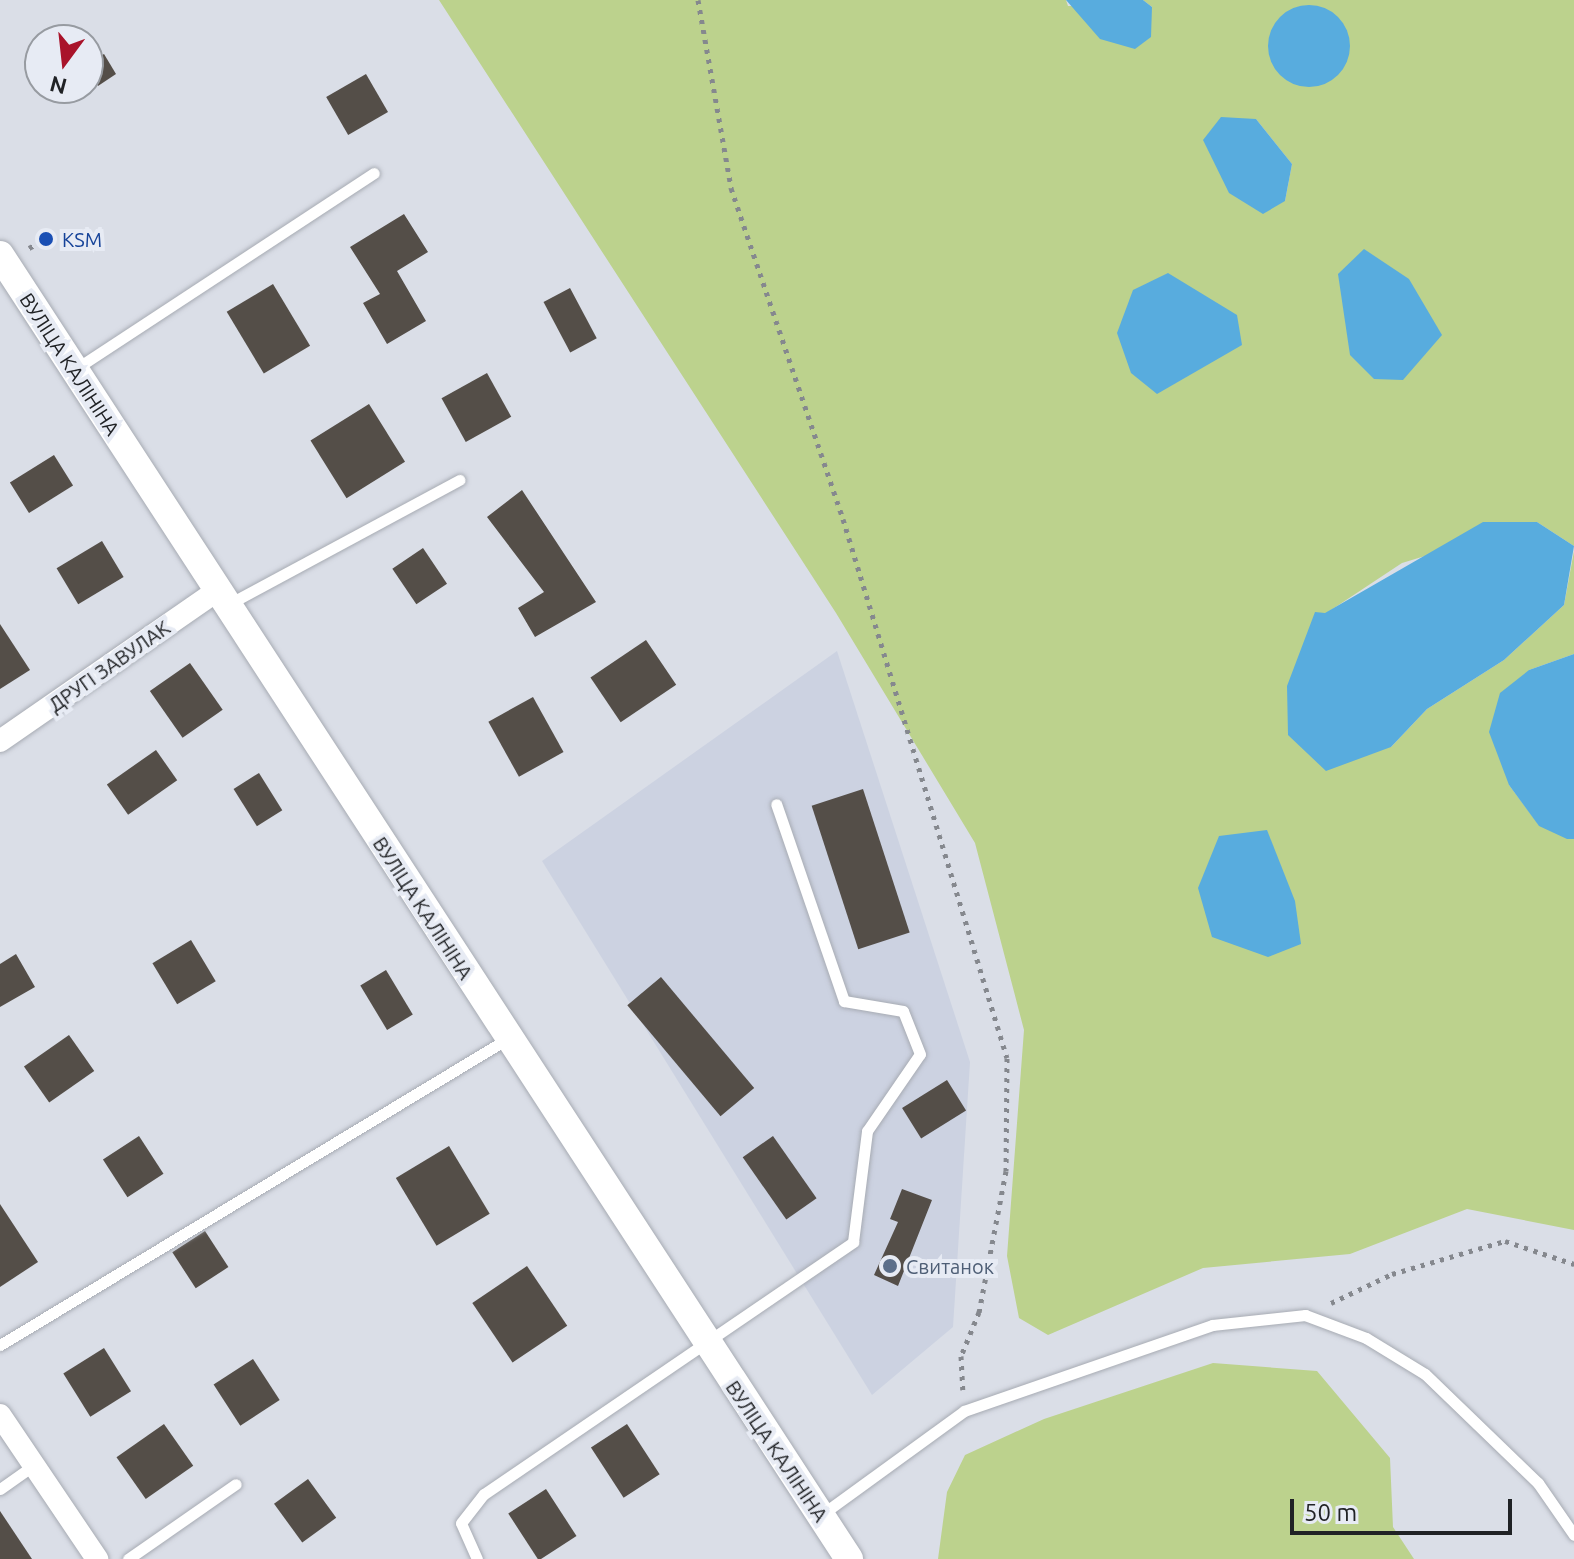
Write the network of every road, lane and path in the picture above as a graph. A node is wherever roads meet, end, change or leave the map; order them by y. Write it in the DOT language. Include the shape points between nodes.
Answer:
graph roads {
  1 [pos="698,0"];
  2 [pos="374,173"];
  3 [pos="0,255"];
  4 [pos="74,370"];
  5 [pos="459,480"];
  6 [pos="222,598"];
  7 [pos="0,741"];
  8 [pos="776,804"];
  9 [pos="508,1038"];
  10 [pos="1574,1264"];
  11 [pos="1305,1315"];
  12 [pos="705,1341"];
  13 [pos="0,1345"];
  14 [pos="964,1411"];
  15 [pos="0,1415"];
  16 [pos="34,1465"];
  17 [pos="236,1484"];
  18 [pos="0,1489"];
  19 [pos="821,1515"];
  20 [pos="1574,1535"];
  21 [pos="97,1559"];
  22 [pos="128,1559"];
  23 [pos="477,1559"];
  24 [pos="849,1559"];
  1 -- 14 [label="path" via="731,188 847,533 1007,1058 1006,1171 979,1312 961,1356"];
  2 -- 4 [label="lane"];
  3 -- 4 [label="street, ВУЛІЦА КАЛІНІНА"];
  4 -- 6 [label="street, ВУЛІЦА КАЛІНІНА"];
  5 -- 6 [label="lane"];
  6 -- 7 [label="street, ДРУГІ ЗАВУЛАК"];
  6 -- 9 [label="street, ВУЛІЦА КАЛІНІНА"];
  8 -- 12 [label="lane" via="844,1001 903,1011 920,1054 867,1131 853,1242"];
  9 -- 12 [label="street, ВУЛІЦА КАЛІНІНА"];
  9 -- 13 [label="lane"];
  10 -- 11 [label="path" via="1505,1241 1392,1274"];
  11 -- 14 [label="lane" via="1212,1325"];
  11 -- 20 [label="lane" via="1366,1338 1425,1374 1538,1483"];
  12 -- 19 [label="street, ВУЛІЦА КАЛІНІНА"];
  12 -- 23 [label="lane" via="468,1508 461,1537"];
  14 -- 19 [label="lane"];
  15 -- 16 [label="street"];
  16 -- 18 [label="lane"];
  16 -- 21 [label="street"];
  17 -- 22 [label="lane"];
  19 -- 24 [label="street, ВУЛІЦА КАЛІНІНА"];
}
